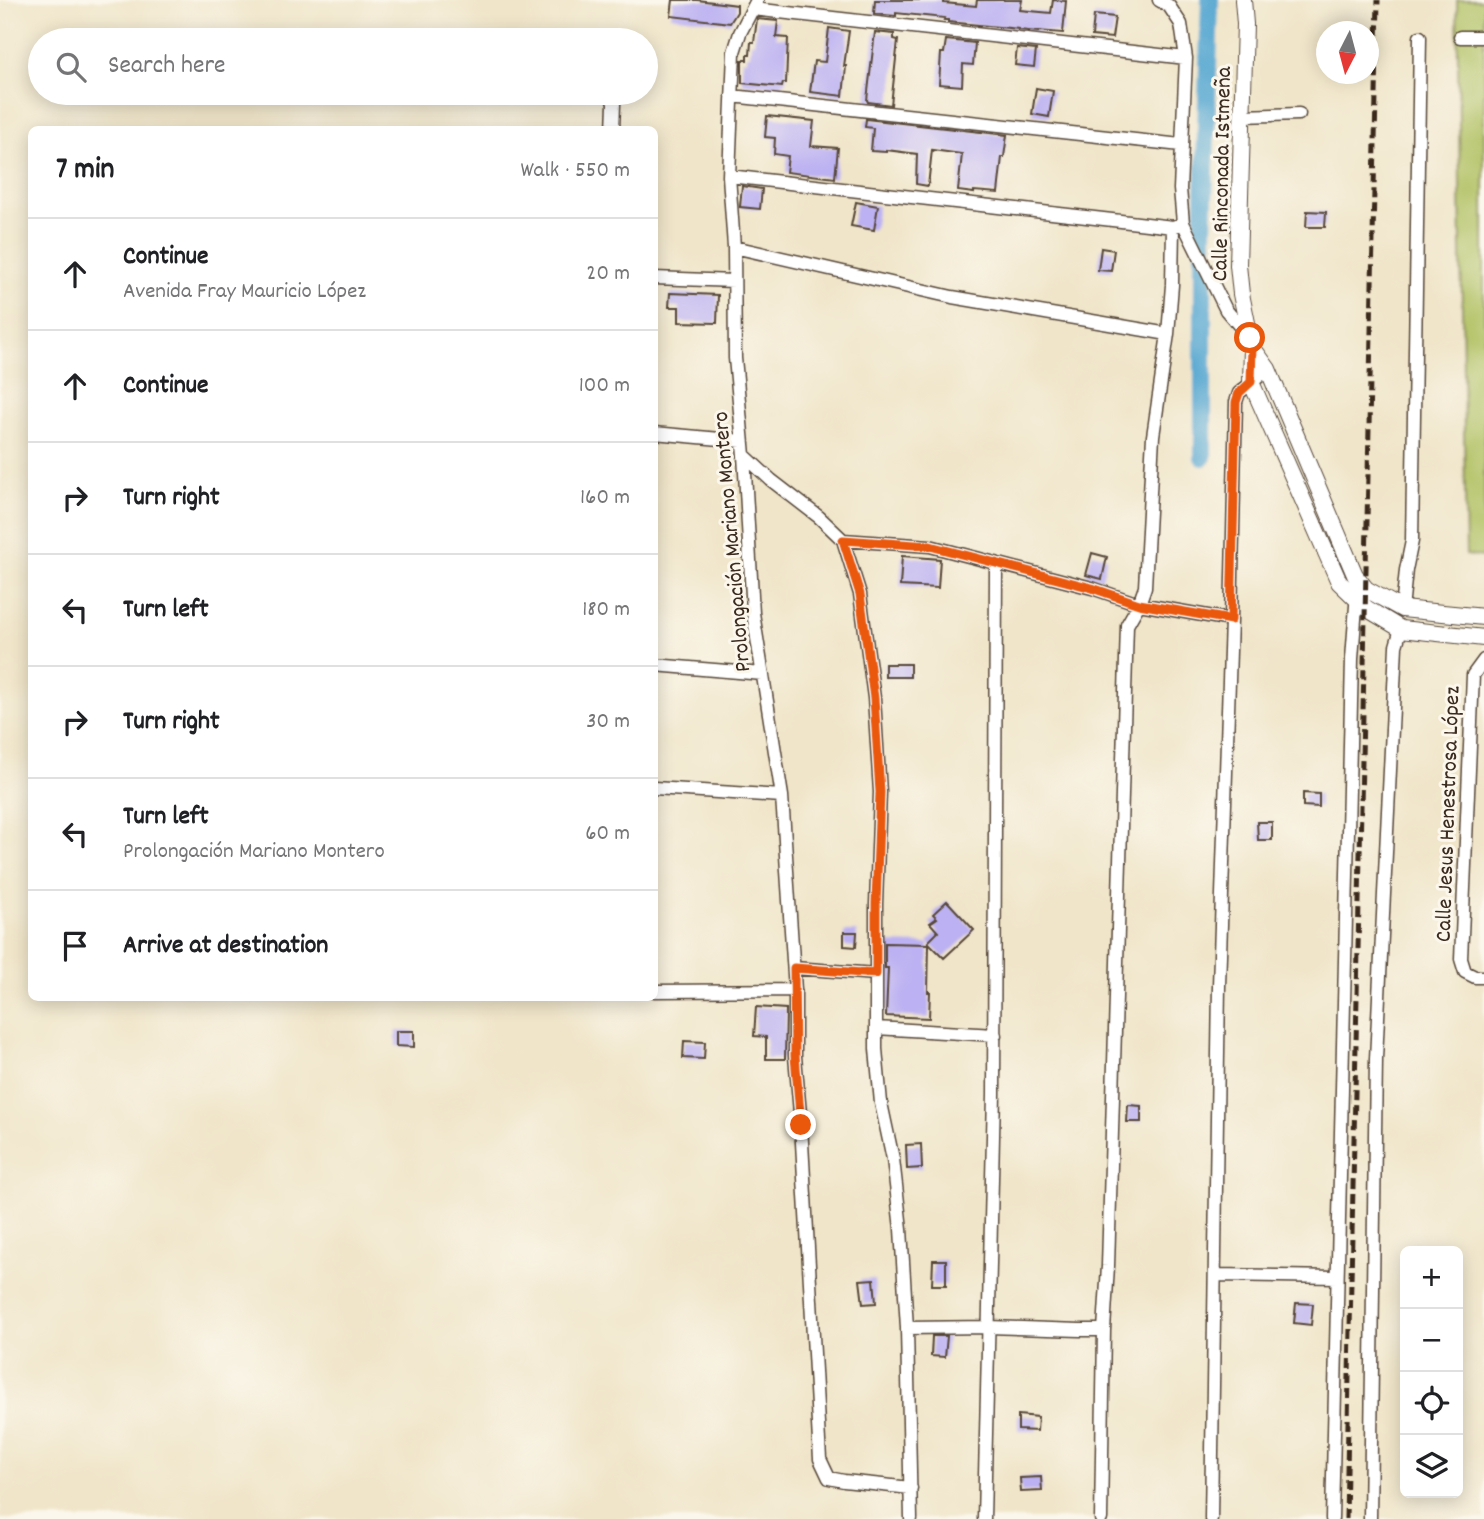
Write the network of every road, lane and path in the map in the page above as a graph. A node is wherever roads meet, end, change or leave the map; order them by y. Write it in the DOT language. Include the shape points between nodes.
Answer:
graph roads {
  1 [pos="1159,0"];
  2 [pos="1243,0"];
  3 [pos="755,4"];
  4 [pos="1420,37"];
  5 [pos="1460,37"];
  6 [pos="1484,37"];
  7 [pos="1186,58"];
  8 [pos="732,96"];
  9 [pos="614,105"];
  10 [pos="1299,114"];
  11 [pos="1243,116"];
  12 [pos="613,126"];
  13 [pos="1181,145"];
  14 [pos="729,176"];
  15 [pos="1178,225"];
  16 [pos="734,247"];
  17 [pos="658,278"];
  18 [pos="734,281"];
  19 [pos="1168,334"];
  20 [pos="1251,343"];
  21 [pos="1268,369"];
  22 [pos="1251,382"];
  23 [pos="658,433"];
  24 [pos="742,441"];
  25 [pos="744,455"];
  26 [pos="843,540"];
  27 [pos="996,563"];
  28 [pos="1359,581"];
  29 [pos="1356,599"];
  30 [pos="1139,604"];
  31 [pos="1402,609"];
  32 [pos="1484,617"];
  33 [pos="1231,620"];
  34 [pos="1401,629"];
  35 [pos="1484,638"];
  36 [pos="1483,660"];
  37 [pos="658,665"];
  38 [pos="762,674"];
  39 [pos="658,788"];
  40 [pos="782,796"];
  41 [pos="794,968"];
  42 [pos="876,974"];
  43 [pos="1484,977"];
  44 [pos="795,990"];
  45 [pos="658,991"];
  46 [pos="876,1028"];
  47 [pos="995,1035"];
  48 [pos="1215,1275"];
  49 [pos="1337,1277"];
  50 [pos="989,1327"];
  51 [pos="907,1328"];
  52 [pos="1104,1330"];
  53 [pos="911,1488"];
  54 [pos="911,1519"];
  55 [pos="984,1519"];
  56 [pos="1101,1519"];
  57 [pos="1212,1519"];
  58 [pos="1332,1519"];
  59 [pos="1370,1519"];
  1 -- 7 [label="street" via="1170,6 1181,23"];
  2 -- 11 [label="street, Calle Rinconada Istmeña"];
  3 -- 7 [label="street"];
  3 -- 8 [label="street, Prolongación Mariano Montero" via="734,52"];
  4 -- 31 [label="street" via="1412,541"];
  5 -- 6 [label="street"];
  7 -- 13 [label="street"];
  8 -- 13 [label="street"];
  8 -- 14 [label="street, Prolongación Mariano Montero"];
  9 -- 12 [label="street"];
  10 -- 11 [label="street"];
  11 -- 20 [label="street, Calle Rinconada Istmeña" via="1238,264"];
  13 -- 15 [label="street"];
  14 -- 15 [label="street"];
  14 -- 16 [label="street, Prolongación Mariano Montero"];
  15 -- 19 [label="street"];
  15 -- 20 [label="street" via="1226,310"];
  16 -- 18 [label="street, Prolongación Mariano Montero"];
  16 -- 19 [label="street" via="953,297"];
  17 -- 18 [label="street"];
  18 -- 24 [label="street, Prolongación Mariano Montero"];
  19 -- 30 [label="street" via="1153,436 1145,587"];
  20 -- 21 [label="street"];
  20 -- 22 [label="street"];
  21 -- 22 [label="street"];
  21 -- 28 [label="street"];
  22 -- 29 [label="street" via="1339,582"];
  22 -- 33 [label="street" via="1236,402"];
  23 -- 24 [label="street"];
  24 -- 25 [label="street, Prolongación Mariano Montero"];
  25 -- 26 [label="street"];
  25 -- 38 [label="street, Prolongación Mariano Montero" via="753,613"];
  26 -- 27 [label="street" via="930,546"];
  26 -- 42 [label="street" via="860,594 874,698 880,792"];
  27 -- 30 [label="street"];
  27 -- 47 [label="street"];
  28 -- 29 [label="street"];
  28 -- 31 [label="street"];
  29 -- 34 [label="street"];
  29 -- 49 [label="street"];
  30 -- 33 [label="street"];
  30 -- 52 [label="street" via="1127,625"];
  31 -- 32 [label="street"];
  31 -- 34 [label="street"];
  33 -- 48 [label="street"];
  34 -- 35 [label="street"];
  34 -- 59 [label="street" via="1396,646 1376,1059"];
  36 -- 43 [label="street, Calle Jesus Henestrosa López" via="1473,675 1461,959 1465,972"];
  37 -- 38 [label="street"];
  38 -- 40 [label="street, Prolongación Mariano Montero"];
  39 -- 40 [label="street"];
  40 -- 41 [label="street, Prolongación Mariano Montero"];
  41 -- 42 [label="street"];
  41 -- 44 [label="street, Prolongación Mariano Montero"];
  42 -- 46 [label="street"];
  44 -- 45 [label="street"];
  44 -- 53 [label="street, Prolongación Mariano Montero" via="795,1056 820,1459 829,1478"];
  46 -- 47 [label="street"];
  46 -- 51 [label="street" via="881,1103 901,1229"];
  47 -- 50 [label="street"];
  48 -- 49 [label="street"];
  48 -- 57 [label="street"];
  49 -- 58 [label="street"];
  50 -- 51 [label="street"];
  50 -- 52 [label="street"];
  50 -- 55 [label="street"];
  51 -- 53 [label="street"];
  52 -- 56 [label="street"];
  53 -- 54 [label="street"];
}
